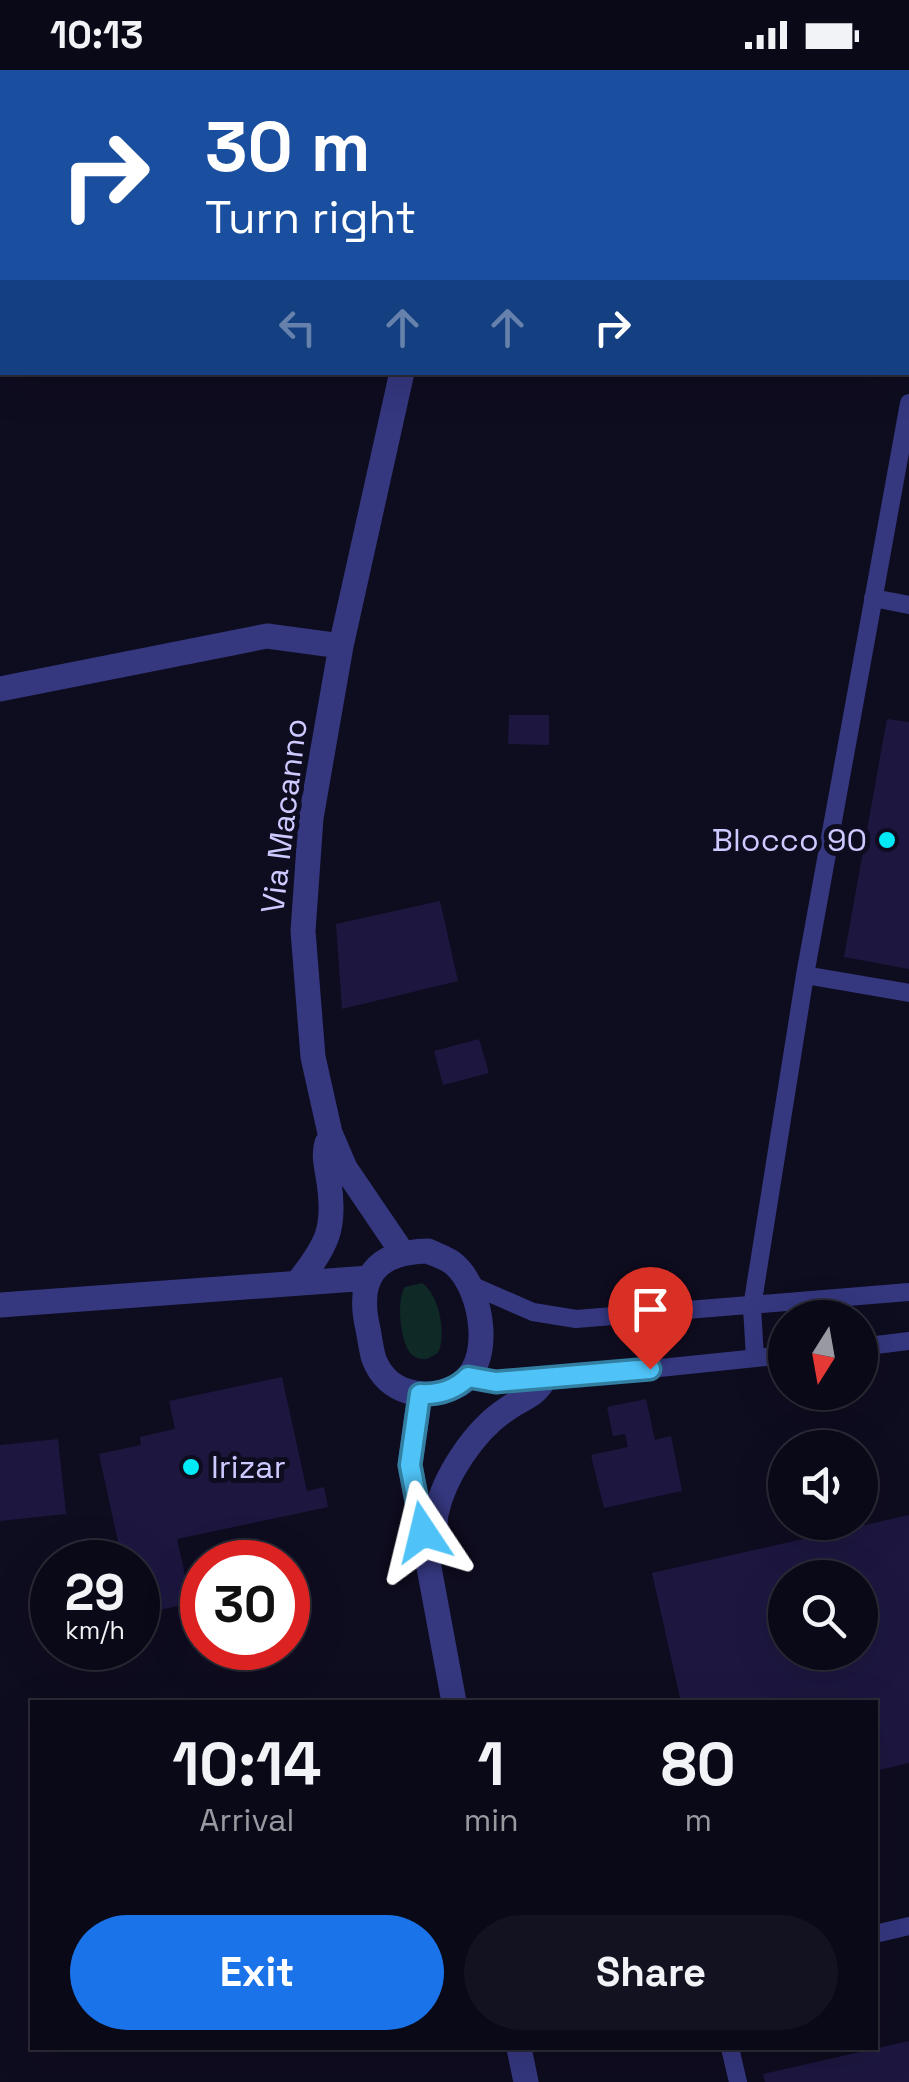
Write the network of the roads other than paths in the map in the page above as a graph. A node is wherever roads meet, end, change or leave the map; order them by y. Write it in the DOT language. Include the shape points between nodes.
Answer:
graph roads {
  1 [pos="401,375"];
  2 [pos="909,403"];
  3 [pos="873,598"];
  4 [pos="909,605"];
  5 [pos="341,646"];
  6 [pos="0,689"];
  7 [pos="805,975"];
  8 [pos="909,994"];
  9 [pos="330,1133"];
  10 [pos="402,1252"];
  11 [pos="368,1278"];
  12 [pos="298,1282"];
  13 [pos="470,1285"];
  14 [pos="909,1292"];
  15 [pos="0,1306"];
  16 [pos="752,1307"];
  17 [pos="909,1341"];
  18 [pos="878,1345"];
  19 [pos="768,1357"];
  20 [pos="755,1358"];
  21 [pos="468,1377"];
  22 [pos="544,1380"];
  23 [pos="420,1394"];
  24 [pos="435,1600"];
  25 [pos="454,1700"];
  26 [pos="909,1926"];
  27 [pos="878,1933"];
  28 [pos="519,2050"];
  29 [pos="730,2050"];
  30 [pos="526,2082"];
  31 [pos="738,2082"];
  1 -- 5 [label="street, Via Macanno"];
  2 -- 3 [label="lane"];
  3 -- 4 [label="lane"];
  3 -- 7 [label="lane"];
  5 -- 6 [label="street" via="267,636"];
  5 -- 9 [label="street, Via Macanno" via="310,818 303,931 313,1058"];
  7 -- 8 [label="lane"];
  7 -- 16 [label="lane"];
  9 -- 10 [label="street, Via Macanno" via="344,1168"];
  9 -- 12 [label="street" via="325,1151 331,1229"];
  10 -- 11 [label="street"];
  10 -- 13 [label="street" via="428,1251 454,1263"];
  11 -- 12 [label="street"];
  11 -- 23 [label="street" via="362,1303 375,1362 387,1381"];
  12 -- 15 [label="street"];
  13 -- 16 [label="lane" via="533,1312 576,1319"];
  13 -- 21 [label="street" via="483,1344"];
  14 -- 16 [label="lane"];
  16 -- 20 [label="lane"];
  17 -- 18 [label="lane"];
  19 -- 20 [label="lane"];
  20 -- 22 [label="lane"];
  21 -- 22 [label="lane"];
  21 -- 23 [label="street" via="436,1395"];
  22 -- 24 [label="street" via="535,1394 477,1435 448,1484 435,1517 442,1574"];
  23 -- 24 [label="street" via="410,1465"];
  24 -- 25 [label="street"];
  26 -- 27 [label="lane"];
  28 -- 30 [label="street"];
  29 -- 31 [label="lane"];
}
